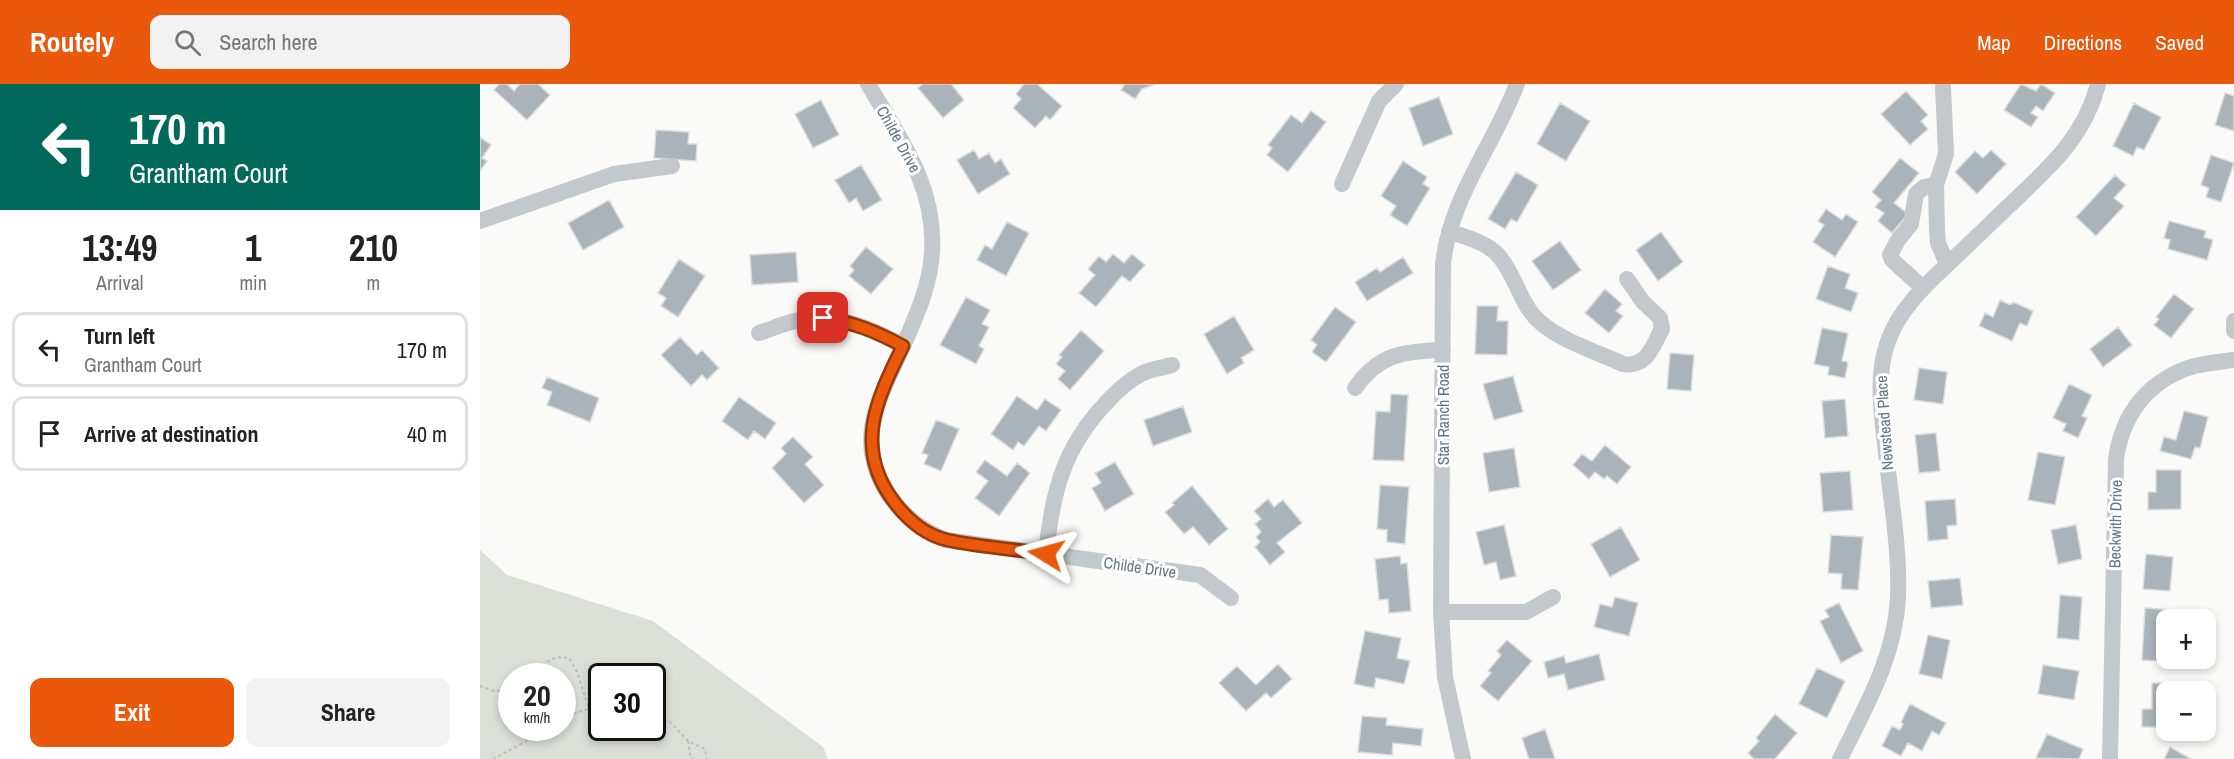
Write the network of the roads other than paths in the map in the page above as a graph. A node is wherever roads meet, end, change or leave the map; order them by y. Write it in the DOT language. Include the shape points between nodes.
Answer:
graph roads {
  1 [pos="868,84"];
  2 [pos="1396,84"];
  3 [pos="2098,84"];
  4 [pos="1511,86"];
  5 [pos="1943,87"];
  6 [pos="672,166"];
  7 [pos="1342,184"];
  8 [pos="1936,185"];
  9 [pos="480,221"];
  10 [pos="1449,231"];
  11 [pos="1947,264"];
  12 [pos="1627,279"];
  13 [pos="1923,288"];
  14 [pos="2234,321"];
  15 [pos="2234,331"];
  16 [pos="759,333"];
  17 [pos="903,346"];
  18 [pos="1443,350"];
  19 [pos="2234,360"];
  20 [pos="1172,365"];
  21 [pos="1355,388"];
  22 [pos="1046,554"];
  23 [pos="1553,597"];
  24 [pos="1231,598"];
  25 [pos="1441,612"];
  26 [pos="1463,759"];
  27 [pos="1840,759"];
  28 [pos="2110,759"];
  1 -- 17 [label="street, Childe Drive" via="918,174 930,212 930,273"];
  2 -- 7 [label="street" via="1379,101"];
  3 -- 11 [label="street, Newstead Place" via="2092,105 2050,167"];
  4 -- 10 [label="street, Star Ranch Road"];
  5 -- 8 [label="street" via="1946,154"];
  6 -- 9 [label="street" via="614,174"];
  8 -- 11 [label="street" via="1938,243"];
  8 -- 13 [label="street" via="1924,187 1916,194 1911,224 1890,255"];
  10 -- 12 [label="street" via="1481,243 1499,256 1539,322 1553,332 1634,366 1642,362 1662,328 1660,318 1642,302"];
  10 -- 18 [label="street, Star Ranch Road" via="1443,265"];
  11 -- 13 [label="street, Newstead Place"];
  13 -- 27 [label="street, Newstead Place" via="1894,328 1880,368 1898,568 1892,636 1880,679"];
  14 -- 15 [label="street"];
  16 -- 17 [label="street" via="789,322 823,318 878,332"];
  17 -- 22 [label="street, Childe Drive" via="877,403 872,437 877,471 892,499 911,521 946,540"];
  18 -- 21 [label="street" via="1415,351 1383,360"];
  18 -- 25 [label="street, Star Ranch Road"];
  19 -- 28 [label="street, Beckwith Drive" via="2189,368 2168,377 2134,407 2118,442"];
  20 -- 22 [label="street" via="1142,373 1128,383 1099,410 1075,442 1054,494"];
  22 -- 24 [label="street, Childe Drive" via="1200,575"];
  23 -- 25 [label="street" via="1526,612"];
  25 -- 26 [label="street, Star Ranch Road" via="1445,677"];
}
